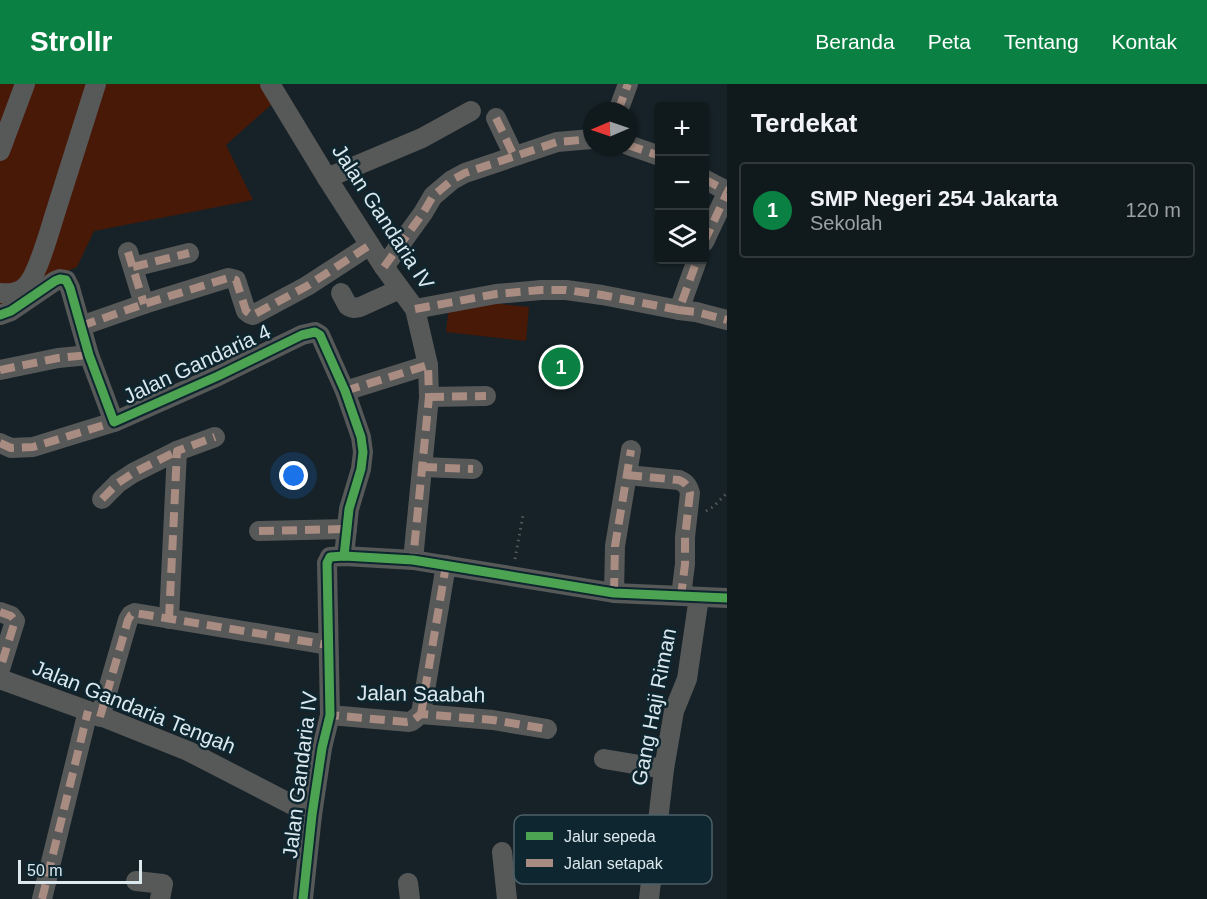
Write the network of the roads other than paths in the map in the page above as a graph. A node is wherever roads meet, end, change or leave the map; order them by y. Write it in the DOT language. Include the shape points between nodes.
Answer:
graph roads {
  1 [pos="25,84"];
  2 [pos="96,84"];
  3 [pos="270,84"];
  4 [pos="628,84"];
  5 [pos="621,102"];
  6 [pos="471,111"];
  7 [pos="496,118"];
  8 [pos="583,140"];
  9 [pos="637,148"];
  10 [pos="0,151"];
  11 [pos="655,154"];
  12 [pos="514,156"];
  13 [pos="327,178"];
  14 [pos="709,181"];
  15 [pos="727,192"];
  16 [pos="709,233"];
  17 [pos="370,245"];
  18 [pos="189,253"];
  19 [pos="696,264"];
  20 [pos="384,267"];
  21 [pos="400,289"];
  22 [pos="0,293"];
  23 [pos="341,293"];
  24 [pos="144,304"];
  25 [pos="415,309"];
  26 [pos="679,310"];
  27 [pos="0,315"];
  28 [pos="727,320"];
  29 [pos="81,326"];
  30 [pos="89,355"];
  31 [pos="428,365"];
  32 [pos="0,370"];
  33 [pos="343,388"];
  34 [pos="486,396"];
  35 [pos="429,397"];
  36 [pos="114,422"];
  37 [pos="215,437"];
  38 [pos="0,443"];
  39 [pos="632,450"];
  40 [pos="177,451"];
  41 [pos="422,467"];
  42 [pos="474,470"];
  43 [pos="627,475"];
  44 [pos="102,499"];
  45 [pos="347,529"];
  46 [pos="259,531"];
  47 [pos="344,556"];
  48 [pos="413,560"];
  49 [pos="447,565"];
  50 [pos="614,593"];
  51 [pos="690,596"];
  52 [pos="727,598"];
  53 [pos="0,612"];
  54 [pos="169,619"];
  55 [pos="328,645"];
  56 [pos="0,669"];
  57 [pos="0,679"];
  58 [pos="94,714"];
  59 [pos="421,714"];
  60 [pos="330,715"];
  61 [pos="547,729"];
  62 [pos="604,759"];
  63 [pos="664,769"];
  64 [pos="312,815"];
  65 [pos="659,815"];
  66 [pos="502,852"];
  67 [pos="136,881"];
  68 [pos="651,884"];
  69 [pos="42,899"];
  70 [pos="160,899"];
  71 [pos="303,899"];
  72 [pos="507,899"];
  73 [pos="649,899"];
  1 -- 10 [label="street"];
  2 -- 22 [label="street" via="33,276 20,291"];
  3 -- 13 [label="street, Jalan Gandaria IV"];
  4 -- 5 [label="street"];
  6 -- 13 [label="street" via="422,138"];
  7 -- 12 [label="street"];
  8 -- 12 [label="street" via="557,142"];
  9 -- 11 [label="street"];
  12 -- 20 [label="street" via="465,173 441,188"];
  13 -- 17 [label="street, Jalan Gandaria IV"];
  14 -- 15 [label="street"];
  15 -- 16 [label="street"];
  17 -- 20 [label="street, Jalan Gandaria IV"];
  17 -- 24 [label="street" via="253,315 247,312 237,281 230,278"];
  18 -- 24 [label="street" via="131,260"];
  19 -- 26 [label="street"];
  20 -- 21 [label="street, Jalan Gandaria IV"];
  21 -- 23 [label="street" via="356,308 348,306"];
  21 -- 25 [label="street, Jalan Gandaria IV"];
  24 -- 29 [label="street"];
  25 -- 26 [label="street" via="496,294 566,290"];
  25 -- 31 [label="street, Jalan Gandaria IV"];
  26 -- 28 [label="street"];
  27 -- 29 [label="street, Jalan Gandaria 4" via="64,279"];
  29 -- 30 [label="street, Jalan Gandaria 4"];
  30 -- 32 [label="street"];
  30 -- 36 [label="street, Jalan Gandaria 4"];
  31 -- 33 [label="street"];
  31 -- 35 [label="street, Jalan Gandaria IV"];
  33 -- 36 [label="street, Jalan Gandaria 4" via="322,337 312,332"];
  33 -- 45 [label="street, Jalan Gandaria 4" via="362,437 363,452"];
  34 -- 35 [label="street"];
  35 -- 41 [label="street, Jalan Gandaria IV"];
  36 -- 38 [label="street" via="33,447 11,448"];
  37 -- 40 [label="street"];
  39 -- 43 [label="street"];
  40 -- 44 [label="street" via="133,473"];
  40 -- 54 [label="street"];
  41 -- 42 [label="street"];
  41 -- 48 [label="street, Jalan Gandaria IV"];
  43 -- 50 [label="street" via="615,546"];
  43 -- 51 [label="street, Gang Haji Riman" via="685,482 690,493 685,537"];
  45 -- 46 [label="street"];
  45 -- 47 [label="street, Jalan Gandaria 4"];
  47 -- 48 [label="street"];
  47 -- 55 [label="street, Jalan Gandaria IV" via="332,557 327,563"];
  48 -- 49 [label="street"];
  49 -- 50 [label="street"];
  49 -- 59 [label="street"];
  50 -- 51 [label="street"];
  51 -- 52 [label="street"];
  51 -- 63 [label="street, Gang Haji Riman" via="687,679 674,711"];
  53 -- 56 [label="street" via="15,621"];
  54 -- 55 [label="street"];
  54 -- 58 [label="street" via="141,613 129,618"];
  55 -- 60 [label="street, Jalan Gandaria IV"];
  57 -- 58 [label="street, Jalan Gandaria Tengah"];
  58 -- 64 [label="street, Jalan Gandaria Tengah" via="188,751"];
  58 -- 69 [label="street"];
  59 -- 60 [label="street, Jalan Saabah" via="409,722"];
  59 -- 61 [label="street, Jalan Saabah"];
  60 -- 64 [label="street, Jalan Gandaria IV"];
  62 -- 63 [label="street"];
  63 -- 65 [label="street, Gang Haji Riman"];
  64 -- 71 [label="street, Jalan Gandaria IV"];
  66 -- 72 [label="street"];
  67 -- 70 [label="street" via="163,884"];
  68 -- 73 [label="street, Gang Haji Riman"];
}
